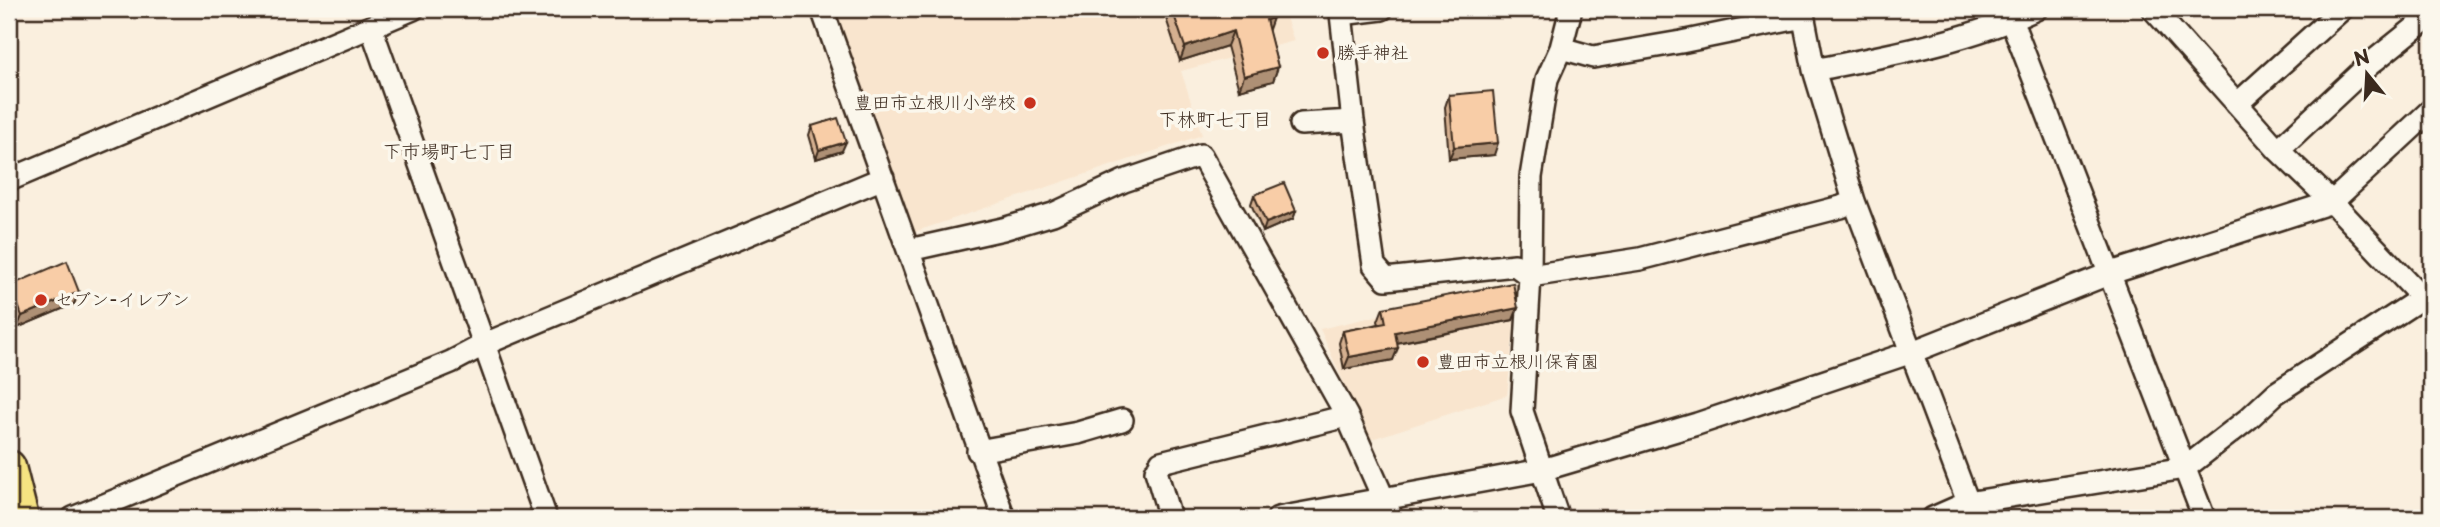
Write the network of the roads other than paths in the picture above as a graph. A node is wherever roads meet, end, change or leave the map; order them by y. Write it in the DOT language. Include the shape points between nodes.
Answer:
graph roads {
  1 [pos="822,9"];
  2 [pos="1382,9"];
  3 [pos="1571,9"];
  4 [pos="2036,9"];
  5 [pos="2153,9"];
  6 [pos="2342,9"];
  7 [pos="403,11"];
  8 [pos="1803,13"];
  9 [pos="2009,15"];
  10 [pos="2431,15"];
  11 [pos="370,27"];
  12 [pos="1561,48"];
  13 [pos="1814,70"];
  14 [pos="2237,104"];
  15 [pos="2431,110"];
  16 [pos="1353,121"];
  17 [pos="1301,124"];
  18 [pos="2278,150"];
  19 [pos="883,178"];
  20 [pos="9,180"];
  21 [pos="1854,201"];
  22 [pos="2332,202"];
  23 [pos="909,250"];
  24 [pos="2111,273"];
  25 [pos="1530,276"];
  26 [pos="2427,302"];
  27 [pos="485,344"];
  28 [pos="1912,352"];
  29 [pos="1347,416"];
  30 [pos="1122,420"];
  31 [pos="978,451"];
  32 [pos="9,467"];
  33 [pos="2185,468"];
  34 [pos="1542,470"];
  35 [pos="1389,509"];
  36 [pos="1971,511"];
  37 [pos="22,518"];
  38 [pos="74,518"];
  39 [pos="546,518"];
  40 [pos="1003,518"];
  41 [pos="1170,518"];
  42 [pos="1278,518"];
  43 [pos="1558,518"];
  44 [pos="1933,518"];
  45 [pos="2204,518"];
  1 -- 19 [label="street"];
  2 -- 16 [label="street" via="1341,14"];
  3 -- 12 [label="street"];
  4 -- 9 [label="street"];
  5 -- 14 [label="street"];
  6 -- 14 [label="street"];
  7 -- 11 [label="street"];
  8 -- 12 [label="street" via="1593,57"];
  8 -- 13 [label="street"];
  9 -- 13 [label="street" via="1931,46"];
  9 -- 24 [label="street"];
  10 -- 18 [label="street" via="2370,64"];
  11 -- 20 [label="street"];
  11 -- 27 [label="street"];
  12 -- 25 [label="street" via="1547,79 1531,177"];
  13 -- 21 [label="street"];
  14 -- 18 [label="street"];
  15 -- 22 [label="street"];
  16 -- 17 [label="street"];
  16 -- 25 [label="street" via="1374,265 1386,279 1515,265"];
  18 -- 22 [label="street"];
  19 -- 23 [label="street"];
  19 -- 27 [label="street"];
  21 -- 25 [label="street" via="1640,259"];
  21 -- 28 [label="street"];
  22 -- 24 [label="street"];
  22 -- 26 [label="street"];
  23 -- 29 [label="street" via="1053,214 1124,181 1201,155"];
  23 -- 31 [label="street"];
  24 -- 28 [label="street"];
  24 -- 33 [label="street"];
  25 -- 34 [label="street" via="1522,411"];
  26 -- 33 [label="street" via="2276,393"];
  27 -- 38 [label="street"];
  27 -- 39 [label="street"];
  28 -- 34 [label="street"];
  28 -- 36 [label="street"];
  29 -- 35 [label="street"];
  29 -- 41 [label="street" via="1161,462 1156,471"];
  30 -- 31 [label="street"];
  31 -- 40 [label="street"];
  32 -- 37 [label="highway"];
  33 -- 36 [label="street"];
  33 -- 45 [label="street"];
  34 -- 35 [label="street"];
  34 -- 43 [label="street"];
  35 -- 42 [label="street"];
  36 -- 44 [label="street"];
}
